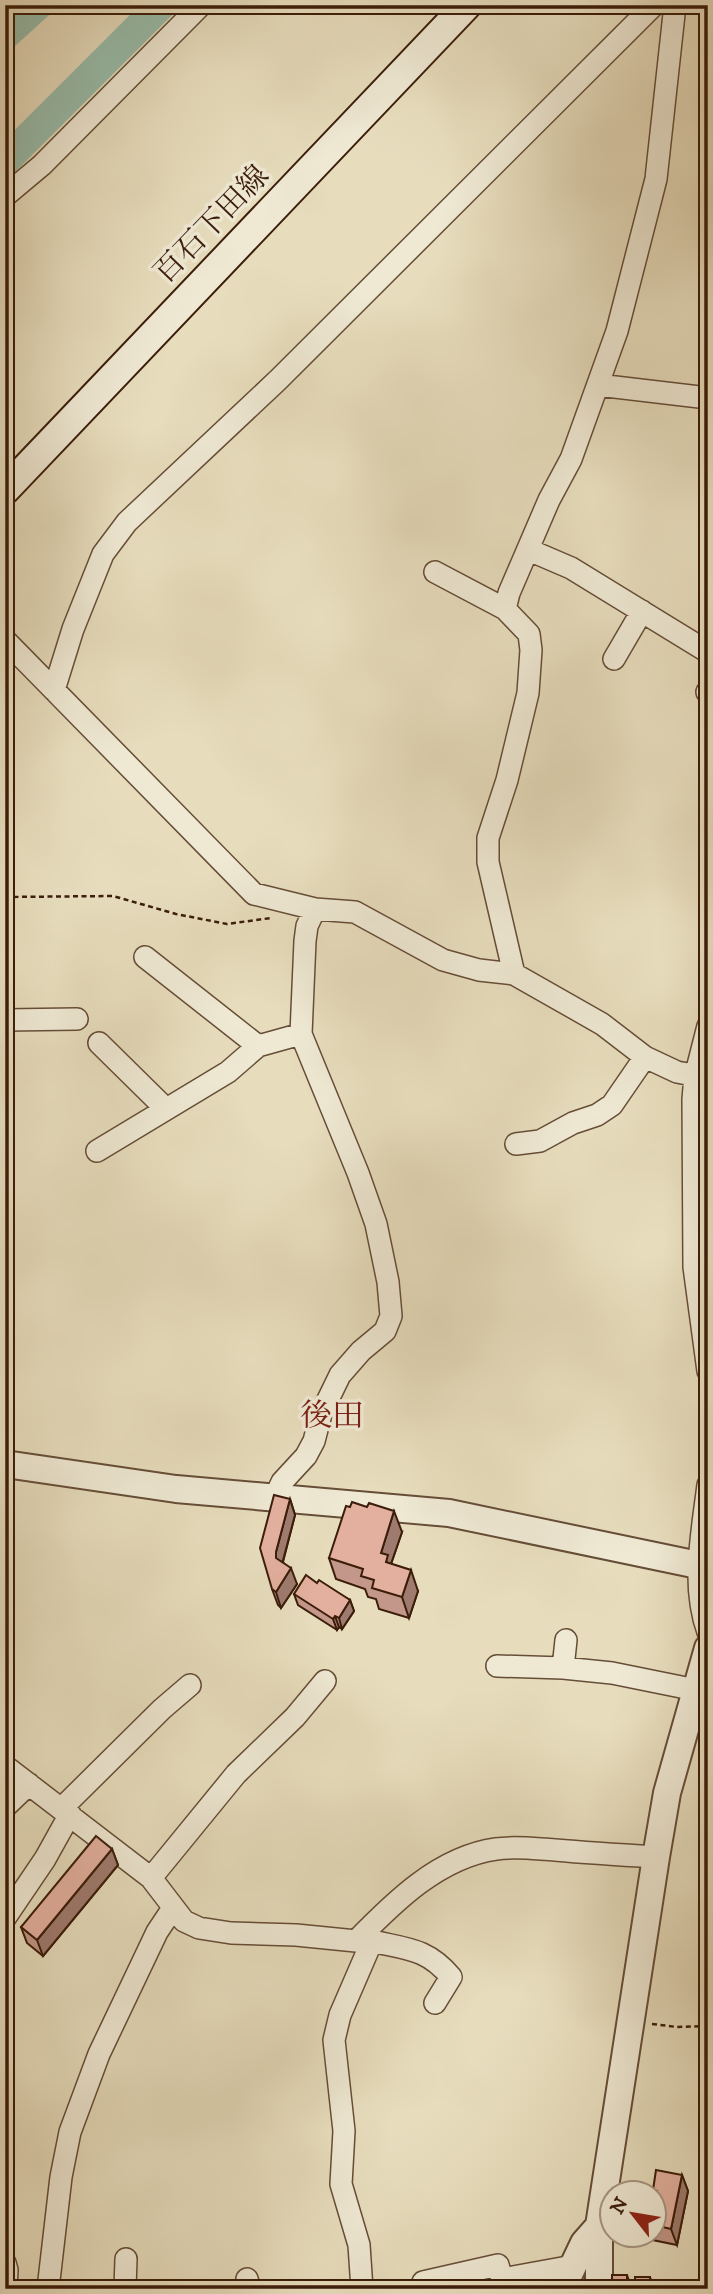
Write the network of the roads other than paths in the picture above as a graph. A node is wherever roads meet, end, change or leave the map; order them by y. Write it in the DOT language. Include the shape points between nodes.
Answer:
graph roads {
  1 [pos="201,5"];
  2 [pos="467,5"];
  3 [pos="654,5"];
  4 [pos="675,5"];
  5 [pos="5,196"];
  6 [pos="598,385"];
  7 [pos="708,398"];
  8 [pos="5,490"];
  9 [pos="529,550"];
  10 [pos="435,572"];
  11 [pos="505,609"];
  12 [pos="642,611"];
  13 [pos="5,640"];
  14 [pos="708,652"];
  15 [pos="614,659"];
  16 [pos="54,690"];
  17 [pos="311,917"];
  18 [pos="145,957"];
  19 [pos="514,974"];
  20 [pos="77,1019"];
  21 [pos="5,1020"];
  22 [pos="708,1026"];
  23 [pos="301,1034"];
  24 [pos="99,1043"];
  25 [pos="258,1046"];
  26 [pos="645,1057"];
  27 [pos="702,1078"];
  28 [pos="166,1109"];
  29 [pos="516,1144"];
  30 [pos="97,1150"];
  31 [pos="708,1371"];
  32 [pos="5,1464"];
  33 [pos="708,1485"];
  34 [pos="275,1497"];
  35 [pos="698,1565"];
  36 [pos="708,1632"];
  37 [pos="566,1640"];
  38 [pos="708,1648"];
  39 [pos="497,1666"];
  40 [pos="563,1668"];
  41 [pos="325,1681"];
  42 [pos="190,1685"];
  43 [pos="696,1690"];
  44 [pos="5,1766"];
  45 [pos="29,1784"];
  46 [pos="5,1807"];
  47 [pos="66,1811"];
  48 [pos="656,1857"];
  49 [pos="150,1878"];
  50 [pos="173,1908"];
  51 [pos="7,1911"];
  52 [pos="368,1938"];
  53 [pos="435,2003"];
  54 [pos="607,2178"];
  55 [pos="598,2227"];
  56 [pos="599,2248"];
  57 [pos="126,2259"];
  58 [pos="5,2263"];
  59 [pos="568,2277"];
  60 [pos="423,2282"];
  61 [pos="6,2289"];
  62 [pos="48,2289"];
  63 [pos="125,2289"];
  64 [pos="362,2289"];
  65 [pos="599,2289"];
  1 -- 5 [label="street" via="42,165"];
  2 -- 8 [label="main road, 百石下田線"];
  3 -- 16 [label="street" via="278,380 127,522 103,554"];
  4 -- 6 [label="street" via="656,179 617,331"];
  6 -- 7 [label="street"];
  6 -- 9 [label="street" via="571,459"];
  9 -- 11 [label="street"];
  9 -- 12 [label="street" via="571,568"];
  10 -- 11 [label="street"];
  11 -- 19 [label="street" via="529,634 531,650 528,693 488,838 488,862"];
  12 -- 14 [label="street"];
  12 -- 15 [label="street"];
  13 -- 16 [label="street"];
  16 -- 17 [label="street" via="254,894"];
  17 -- 19 [label="street" via="355,912 443,960"];
  17 -- 23 [label="street"];
  18 -- 25 [label="street"];
  19 -- 26 [label="street" via="602,1024"];
  20 -- 21 [label="street"];
  22 -- 27 [label="street"];
  23 -- 25 [label="street"];
  23 -- 34 [label="street" via="376,1224 391,1316 385,1331 340,1375 306,1457 282,1482"];
  24 -- 28 [label="street"];
  25 -- 28 [label="street" via="228,1072"];
  26 -- 27 [label="street"];
  26 -- 29 [label="street" via="605,1110 540,1141"];
  27 -- 31 [label="street" via="693,1099 695,1267"];
  28 -- 30 [label="street"];
  32 -- 34 [label="street" via="176,1489"];
  33 -- 35 [label="street"];
  34 -- 35 [label="street" via="449,1513"];
  35 -- 36 [label="street" via="701,1612"];
  37 -- 40 [label="street"];
  38 -- 43 [label="street"];
  39 -- 40 [label="street"];
  40 -- 43 [label="street"];
  41 -- 49 [label="street" via="236,1774"];
  42 -- 47 [label="street"];
  43 -- 48 [label="street" via="667,1793"];
  44 -- 45 [label="street"];
  45 -- 46 [label="street"];
  45 -- 47 [label="street"];
  47 -- 49 [label="street"];
  47 -- 51 [label="street" via="45,1859"];
  48 -- 52 [label="street" via="496,1849 468,1857 417,1885 392,1904"];
  48 -- 54 [label="street"];
  49 -- 50 [label="street"];
  50 -- 52 [label="street" via="184,1921 200,1928 231,1933"];
  50 -- 62 [label="street" via="145,1955 99,2054 70,2132"];
  52 -- 53 [label="street" via="426,1954 440,1964 451,1977"];
  52 -- 64 [label="street" via="334,2040 344,2131 341,2184 359,2245"];
  55 -- 59 [label="street" via="584,2243"];
  56 -- 65 [label="street"];
  57 -- 63 [label="street"];
  58 -- 61 [label="street"];
  59 -- 60 [label="street" via="502,2279 498,2265"];
}
